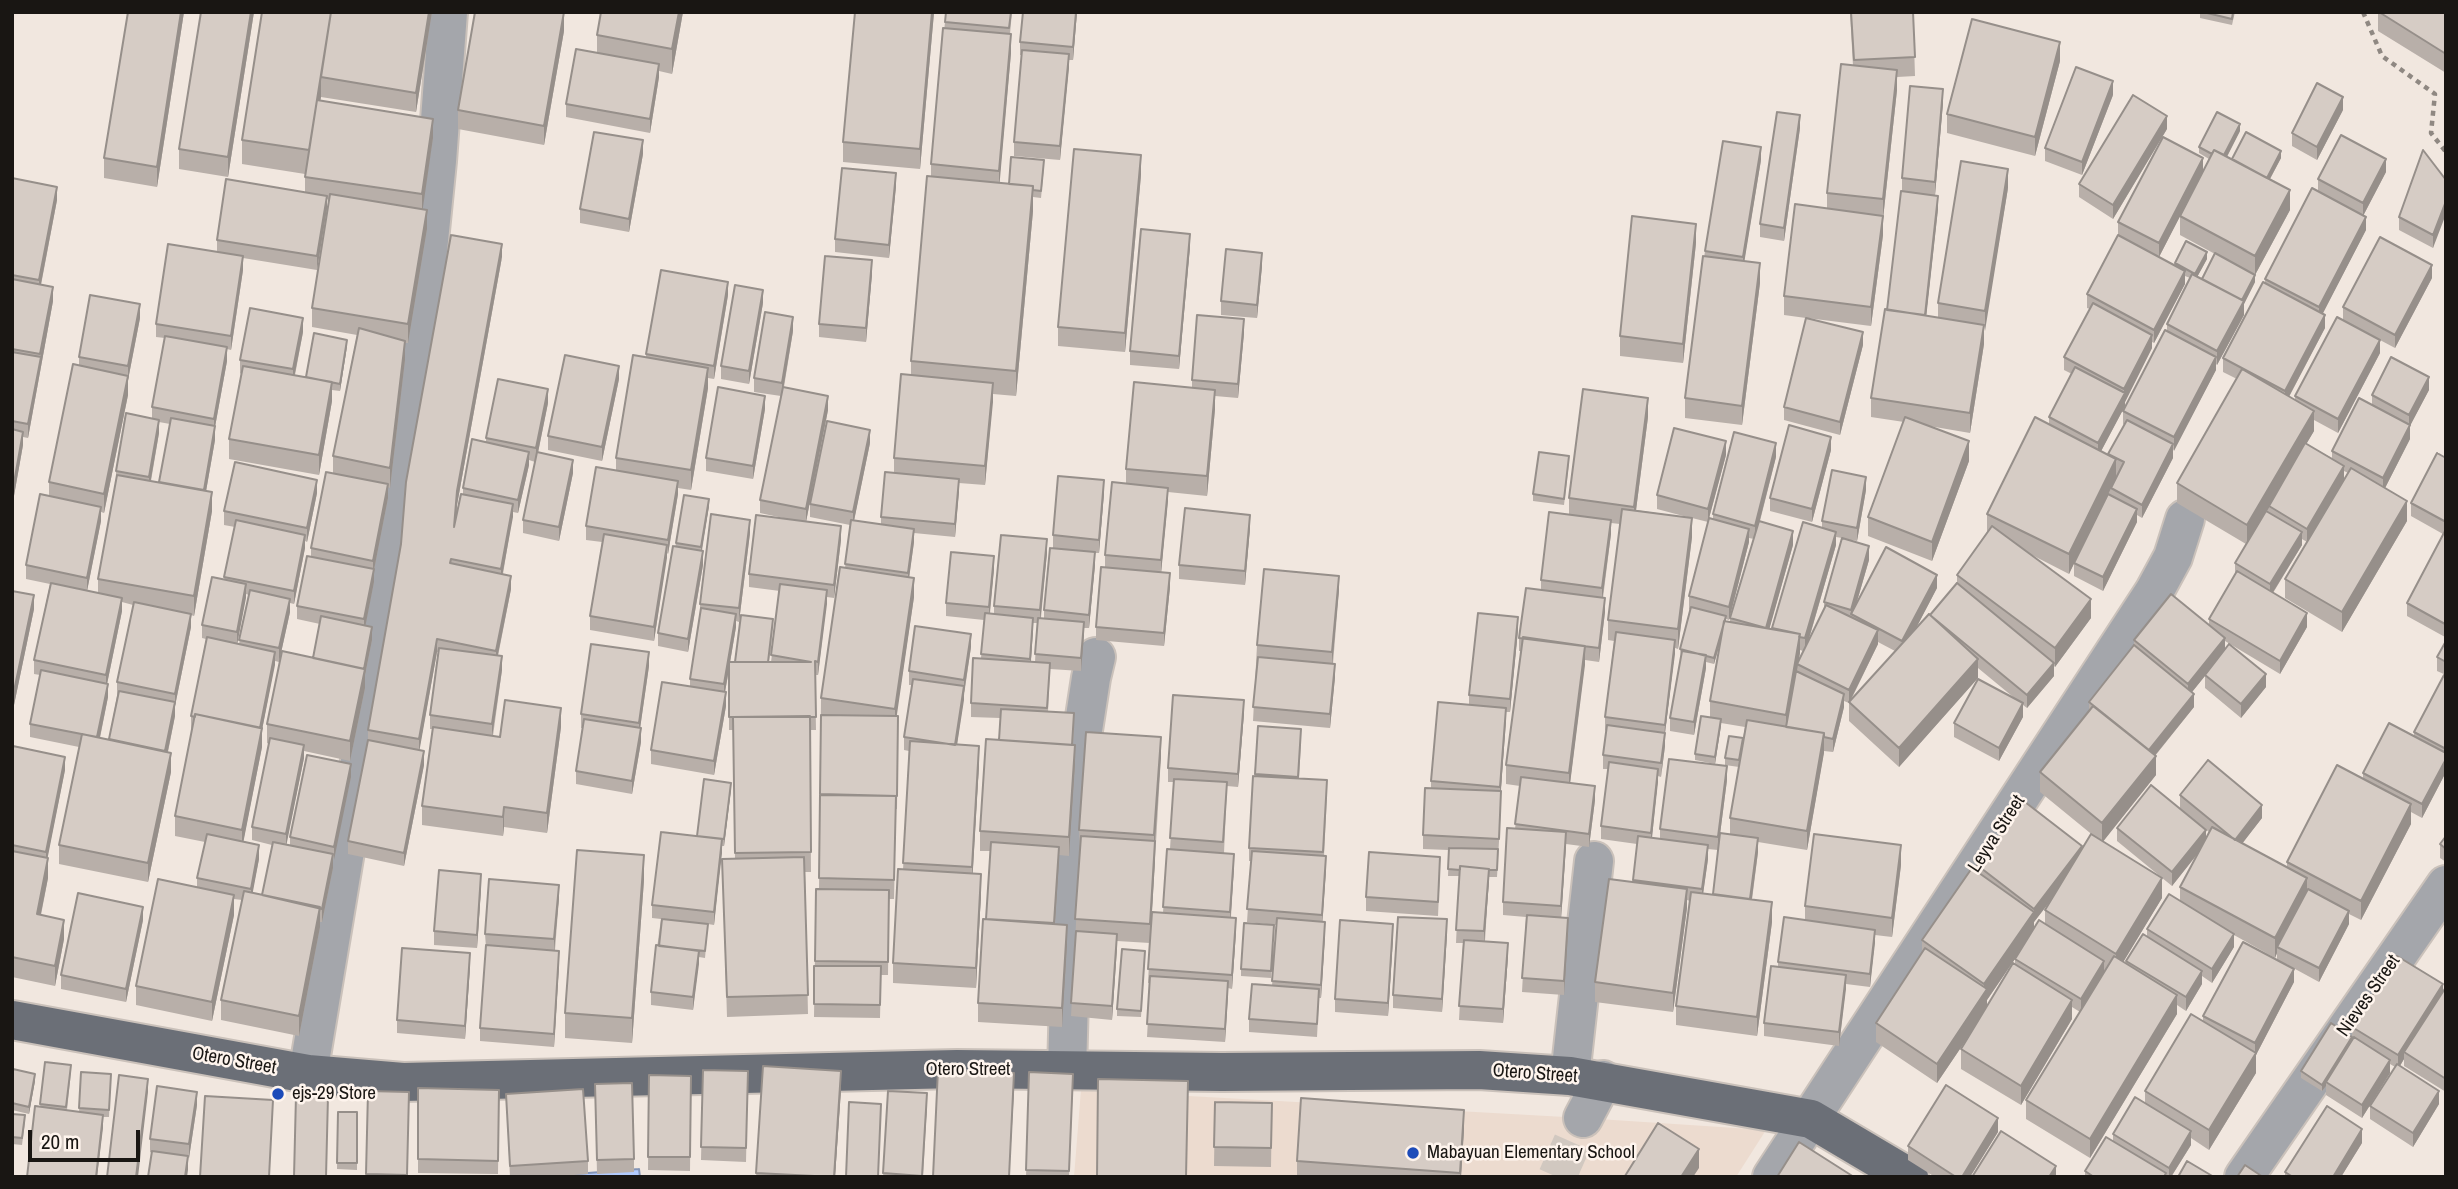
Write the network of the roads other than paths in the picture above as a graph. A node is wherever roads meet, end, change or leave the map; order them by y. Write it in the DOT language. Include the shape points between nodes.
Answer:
graph roads {
  1 [pos="448,12"];
  2 [pos="2185,519"];
  3 [pos="1096,657"];
  4 [pos="1594,861"];
  5 [pos="2446,884"];
  6 [pos="12,1020"];
  7 [pos="1068,1071"];
  8 [pos="308,1074"];
  9 [pos="1587,1078"];
  10 [pos="1583,1118"];
  11 [pos="1811,1119"];
  12 [pos="1772,1177"];
  13 [pos="1909,1177"];
  14 [pos="2244,1177"];
  1 -- 8 [label="street" via="402,508"];
  2 -- 11 [label="street, Leyva Street" via="2173,557 2154,592"];
  3 -- 7 [label="street" via="1079,756"];
  4 -- 9 [label="street"];
  5 -- 14 [label="street, Nieves Street"];
  6 -- 8 [label="main road, Otero Street"];
  7 -- 8 [label="main road, Otero Street" via="750,1072 403,1082"];
  7 -- 9 [label="main road, Otero Street" via="1479,1070"];
  9 -- 10 [label="street"];
  9 -- 11 [label="main road, Otero Street"];
  11 -- 12 [label="street, Leyva Street"];
  11 -- 13 [label="main road, Otero Street"];
}
